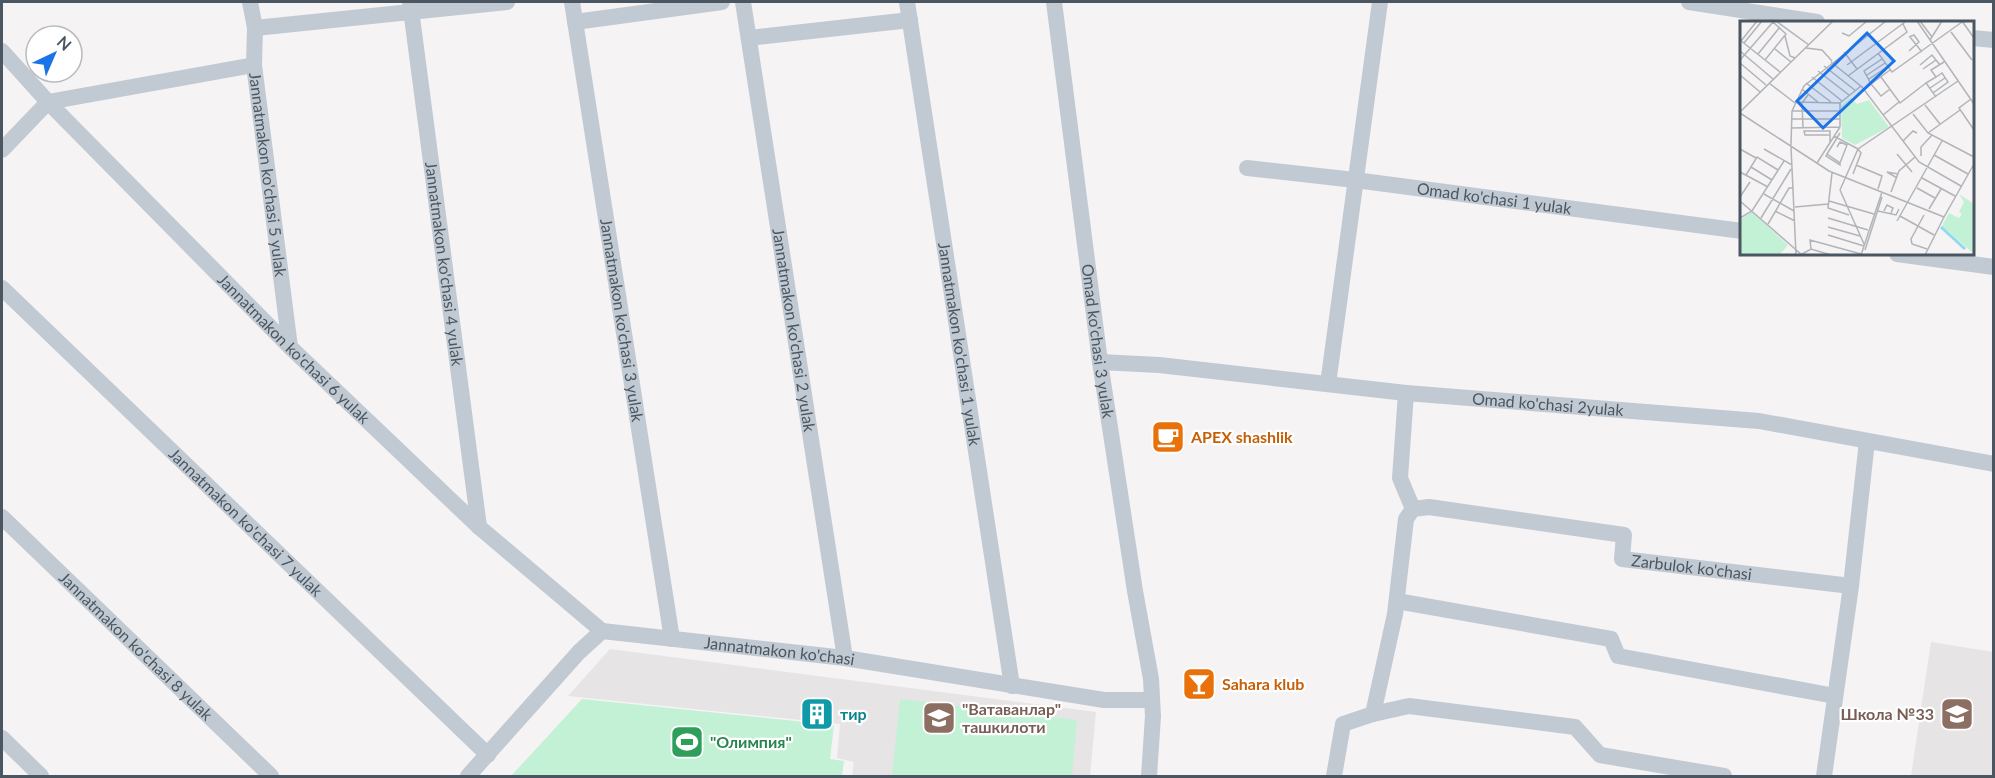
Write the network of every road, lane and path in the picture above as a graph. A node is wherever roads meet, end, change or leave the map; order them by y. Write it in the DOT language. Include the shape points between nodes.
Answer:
graph roads {
  1 [pos="250,2"];
  2 [pos="507,2"];
  3 [pos="572,2"];
  4 [pos="722,2"];
  5 [pos="743,2"];
  6 [pos="907,2"];
  7 [pos="1054,2"];
  8 [pos="1380,2"];
  9 [pos="1689,2"];
  10 [pos="411,7"];
  11 [pos="910,20"];
  12 [pos="1811,21"];
  13 [pos="575,22"];
  14 [pos="255,28"];
  15 [pos="749,38"];
  16 [pos="1974,38"];
  17 [pos="1994,40"];
  18 [pos="2,51"];
  19 [pos="254,65"];
  20 [pos="48,102"];
  21 [pos="2,150"];
  22 [pos="1247,168"];
  23 [pos="1355,180"];
  24 [pos="1740,231"];
  25 [pos="1904,255"];
  26 [pos="1994,267"];
  27 [pos="2,288"];
  28 [pos="290,346"];
  29 [pos="1100,362"];
  30 [pos="1328,384"];
  31 [pos="1406,393"];
  32 [pos="1867,441"];
  33 [pos="1994,464"];
  34 [pos="1413,509"];
  35 [pos="2,517"];
  36 [pos="479,527"];
  37 [pos="1851,586"];
  38 [pos="1397,601"];
  39 [pos="602,631"];
  40 [pos="672,639"];
  41 [pos="845,658"];
  42 [pos="1012,686"];
  43 [pos="1835,696"];
  44 [pos="1152,700"];
  45 [pos="1373,714"];
  46 [pos="2,738"];
  47 [pos="488,755"];
  48 [pos="41,777"];
  49 [pos="271,777"];
  50 [pos="468,777"];
  51 [pos="1149,777"];
  52 [pos="1334,777"];
  53 [pos="1724,777"];
  54 [pos="1824,777"];
  1 -- 14 [label="street, Jannatmakon ko'chasi 5 yulak"];
  2 -- 10 [label="street"];
  3 -- 13 [label="street, Jannatmakon ko'chasi 3 yulak"];
  4 -- 13 [label="street"];
  5 -- 15 [label="street, Jannatmakon ko'chasi 2 yulak"];
  6 -- 11 [label="street, Jannatmakon ko'chasi 1 yulak"];
  7 -- 29 [label="street, Omad ko'chasi 3 yulak"];
  8 -- 23 [label="street"];
  9 -- 12 [label="street"];
  10 -- 14 [label="street"];
  10 -- 36 [label="street, Jannatmakon ko'chasi 4 yulak"];
  11 -- 15 [label="street"];
  11 -- 42 [label="street, Jannatmakon ko'chasi 1 yulak"];
  13 -- 40 [label="street, Jannatmakon ko'chasi 3 yulak"];
  14 -- 19 [label="street, Jannatmakon ko'chasi 5 yulak"];
  15 -- 41 [label="street, Jannatmakon ko'chasi 2 yulak"];
  16 -- 17 [label="street"];
  18 -- 20 [label="street, Jannatmakon ko'chasi 6 yulak"];
  19 -- 20 [label="street"];
  19 -- 28 [label="street, Jannatmakon ko'chasi 5 yulak"];
  20 -- 21 [label="street"];
  20 -- 28 [label="street, Jannatmakon ko'chasi 6 yulak"];
  22 -- 23 [label="street, Omad ko'chasi 1 yulak"];
  23 -- 24 [label="street, Omad ko'chasi 1 yulak"];
  23 -- 30 [label="street"];
  25 -- 26 [label="street"];
  27 -- 47 [label="street, Jannatmakon ko'chasi 7 yulak"];
  28 -- 36 [label="street, Jannatmakon ko'chasi 6 yulak"];
  29 -- 30 [label="street, Omad ko'chasi 2yulak"];
  29 -- 44 [label="street, Omad ko'chasi 3 yulak"];
  30 -- 31 [label="street, Omad ko'chasi 2yulak"];
  31 -- 32 [label="street, Omad ko'chasi 2yulak" via="1759,421"];
  31 -- 34 [label="street" via="1400,478"];
  32 -- 33 [label="street, Omad ko'chasi 2yulak"];
  32 -- 37 [label="street"];
  34 -- 37 [label="street, Zarbulok ko'chasi" via="1429,507 1624,535 1622,559"];
  34 -- 38 [label="street" via="1406,519"];
  35 -- 49 [label="street, Jannatmakon ko'chasi 8 yulak"];
  36 -- 39 [label="street, Jannatmakon ko'chasi 6 yulak"];
  37 -- 43 [label="street"];
  38 -- 43 [label="street" via="1611,639 1618,656"];
  38 -- 45 [label="street"];
  39 -- 40 [label="street, Jannatmakon ko'chasi"];
  39 -- 47 [label="street"];
  40 -- 41 [label="street, Jannatmakon ko'chasi"];
  41 -- 42 [label="street, Jannatmakon ko'chasi"];
  42 -- 44 [label="street, Jannatmakon ko'chasi" via="1104,700"];
  43 -- 54 [label="street"];
  44 -- 51 [label="street, Omad ko'chasi 3 yulak"];
  45 -- 52 [label="street" via="1343,724"];
  45 -- 53 [label="street" via="1409,706 1575,727 1600,755"];
  46 -- 48 [label="street"];
  47 -- 50 [label="street"];
}
